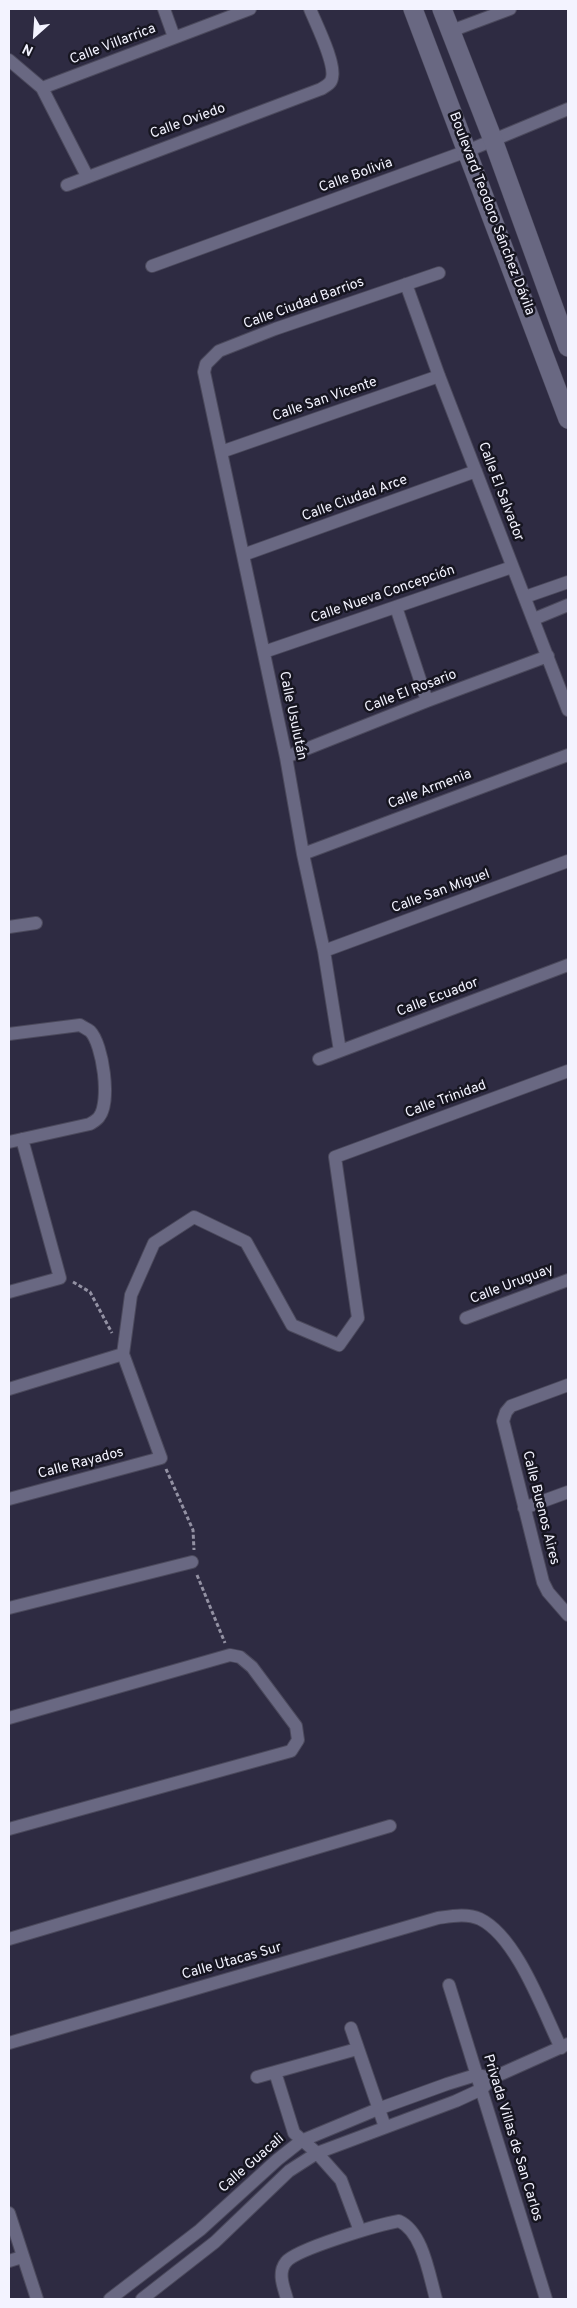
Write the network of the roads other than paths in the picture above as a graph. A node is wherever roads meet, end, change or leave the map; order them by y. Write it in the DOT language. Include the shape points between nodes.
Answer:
graph roads {
  1 [pos="164,9"];
  2 [pos="250,9"];
  3 [pos="310,9"];
  4 [pos="413,9"];
  5 [pos="442,9"];
  6 [pos="510,9"];
  7 [pos="451,31"];
  8 [pos="174,37"];
  9 [pos="9,60"];
  10 [pos="42,88"];
  11 [pos="568,109"];
  12 [pos="493,140"];
  13 [pos="467,151"];
  14 [pos="86,176"];
  15 [pos="67,185"];
  16 [pos="152,266"];
  17 [pos="439,273"];
  18 [pos="406,284"];
  19 [pos="568,347"];
  20 [pos="439,376"];
  21 [pos="206,388"];
  22 [pos="568,419"];
  23 [pos="221,452"];
  24 [pos="476,471"];
  25 [pos="243,555"];
  26 [pos="512,566"];
  27 [pos="568,582"];
  28 [pos="526,597"];
  29 [pos="568,605"];
  30 [pos="396,607"];
  31 [pos="534,618"];
  32 [pos="264,652"];
  33 [pos="548,656"];
  34 [pos="427,701"];
  35 [pos="568,710"];
  36 [pos="568,755"];
  37 [pos="286,758"];
  38 [pos="303,854"];
  39 [pos="568,861"];
  40 [pos="36,923"];
  41 [pos="9,927"];
  42 [pos="324,951"];
  43 [pos="568,965"];
  44 [pos="9,1034"];
  45 [pos="340,1051"];
  46 [pos="319,1059"];
  47 [pos="568,1071"];
  48 [pos="22,1139"];
  49 [pos="9,1142"];
  50 [pos="568,1280"];
  51 [pos="9,1292"];
  52 [pos="466,1318"];
  53 [pos="123,1354"];
  54 [pos="568,1385"];
  55 [pos="9,1389"];
  56 [pos="568,1492"];
  57 [pos="9,1499"];
  58 [pos="524,1508"];
  59 [pos="192,1562"];
  60 [pos="562,1599"];
  61 [pos="9,1608"];
  62 [pos="568,1615"];
  63 [pos="9,1718"];
  64 [pos="390,1826"];
  65 [pos="9,1829"];
  66 [pos="9,1939"];
  67 [pos="449,1985"];
  68 [pos="351,2028"];
  69 [pos="9,2043"];
  70 [pos="564,2046"];
  71 [pos="357,2049"];
  72 [pos="275,2072"];
  73 [pos="476,2075"];
  74 [pos="257,2077"];
  75 [pos="492,2078"];
  76 [pos="482,2089"];
  77 [pos="378,2109"];
  78 [pos="385,2127"];
  79 [pos="301,2141"];
  80 [pos="317,2154"];
  81 [pos="9,2213"];
  82 [pos="360,2232"];
  83 [pos="22,2257"];
  84 [pos="9,2261"];
  85 [pos="38,2299"];
  86 [pos="110,2299"];
  87 [pos="142,2299"];
  88 [pos="287,2299"];
  89 [pos="436,2299"];
  90 [pos="546,2299"];
  1 -- 8 [label="street"];
  2 -- 8 [label="street, Calle Villarrica"];
  3 -- 14 [label="street, Calle Oviedo" via="332,66 330,83"];
  4 -- 13 [label="street, Boulevard Teodoro Sánchez Dávila"];
  5 -- 7 [label="street, Boulevard Teodoro Sánchez Dávila"];
  6 -- 7 [label="street"];
  7 -- 12 [label="street, Boulevard Teodoro Sánchez Dávila"];
  8 -- 10 [label="street, Calle Villarrica"];
  9 -- 10 [label="street"];
  10 -- 14 [label="street"];
  11 -- 12 [label="street, Calle Bolivia"];
  12 -- 13 [label="street, Calle Bolivia"];
  12 -- 19 [label="street, Boulevard Teodoro Sánchez Dávila"];
  13 -- 16 [label="street, Calle Bolivia"];
  13 -- 22 [label="street, Boulevard Teodoro Sánchez Dávila"];
  14 -- 15 [label="street, Calle Oviedo"];
  17 -- 18 [label="street, Calle Ciudad Barrios"];
  18 -- 20 [label="street, Calle El Salvador"];
  18 -- 21 [label="street, Calle Ciudad Barrios" via="219,351 206,364"];
  20 -- 23 [label="street, Calle San Vicente"];
  20 -- 24 [label="street, Calle El Salvador"];
  21 -- 23 [label="street, Calle Usulután"];
  23 -- 25 [label="street, Calle Usulután"];
  24 -- 25 [label="street, Calle Ciudad Arce"];
  24 -- 26 [label="street, Calle El Salvador"];
  25 -- 32 [label="street, Calle Usulután"];
  26 -- 28 [label="street, Calle El Salvador"];
  26 -- 30 [label="street, Calle Nueva Concepción"];
  27 -- 28 [label="street"];
  28 -- 31 [label="street, Calle El Salvador"];
  29 -- 31 [label="street"];
  30 -- 32 [label="street, Calle Nueva Concepción"];
  30 -- 34 [label="street"];
  31 -- 33 [label="street, Calle El Salvador"];
  32 -- 37 [label="street, Calle Usulután"];
  33 -- 34 [label="street, Calle El Rosario"];
  33 -- 35 [label="street, Calle El Salvador"];
  34 -- 37 [label="street, Calle El Rosario"];
  36 -- 38 [label="street, Calle Armenia"];
  37 -- 38 [label="street, Calle Usulután"];
  38 -- 42 [label="street, Calle Usulután"];
  39 -- 42 [label="street, Calle San Miguel"];
  40 -- 41 [label="street"];
  42 -- 45 [label="street, Calle Usulután"];
  43 -- 45 [label="street, Calle Ecuador"];
  44 -- 48 [label="street" via="80,1025 90,1031 96,1041 106,1091 100,1117 90,1124"];
  45 -- 46 [label="street, Calle Ecuador"];
  47 -- 53 [label="street, Calle Trinidad" via="335,1157 358,1318 339,1345 292,1325 246,1242 194,1217 154,1243 132,1295"];
  48 -- 49 [label="street"];
  48 -- 51 [label="street" via="60,1278"];
  50 -- 52 [label="street, Calle Uruguay"];
  53 -- 55 [label="street"];
  53 -- 57 [label="street, Calle Rayados" via="161,1458"];
  54 -- 58 [label="street, Calle Buenos Aires" via="511,1406 506,1412 504,1430"];
  56 -- 58 [label="street"];
  58 -- 60 [label="street, Calle Buenos Aires" via="543,1582"];
  59 -- 61 [label="street"];
  60 -- 62 [label="street, Calle Buenos Aires"];
  63 -- 65 [label="street" via="230,1655 240,1657 252,1667 296,1726 298,1740 291,1751"];
  64 -- 66 [label="street"];
  67 -- 73 [label="street, Privada Villas de San Carlos"];
  68 -- 71 [label="street"];
  69 -- 70 [label="street, Calle Utacas Sur" via="438,1918 465,1915 496,1930 507,1943"];
  70 -- 75 [label="street"];
  71 -- 72 [label="street"];
  71 -- 77 [label="street"];
  72 -- 74 [label="street"];
  72 -- 79 [label="street" via="289,2122"];
  73 -- 75 [label="street, Calle Guacali"];
  73 -- 76 [label="street, Privada Villas de San Carlos"];
  73 -- 77 [label="street, Calle Guacali"];
  75 -- 76 [label="street"];
  76 -- 78 [label="street"];
  76 -- 90 [label="street, Privada Villas de San Carlos"];
  77 -- 78 [label="street"];
  77 -- 79 [label="street, Calle Guacali"];
  78 -- 80 [label="street"];
  79 -- 80 [label="street"];
  79 -- 86 [label="street, Calle Guacali" via="200,2230"];
  80 -- 82 [label="street" via="341,2180"];
  80 -- 87 [label="street" via="289,2171 215,2242"];
  81 -- 83 [label="street"];
  82 -- 88 [label="street" via="296,2255 286,2262 282,2281"];
  82 -- 89 [label="street" via="399,2222 412,2228"];
  83 -- 84 [label="street"];
  83 -- 85 [label="street"];
}
